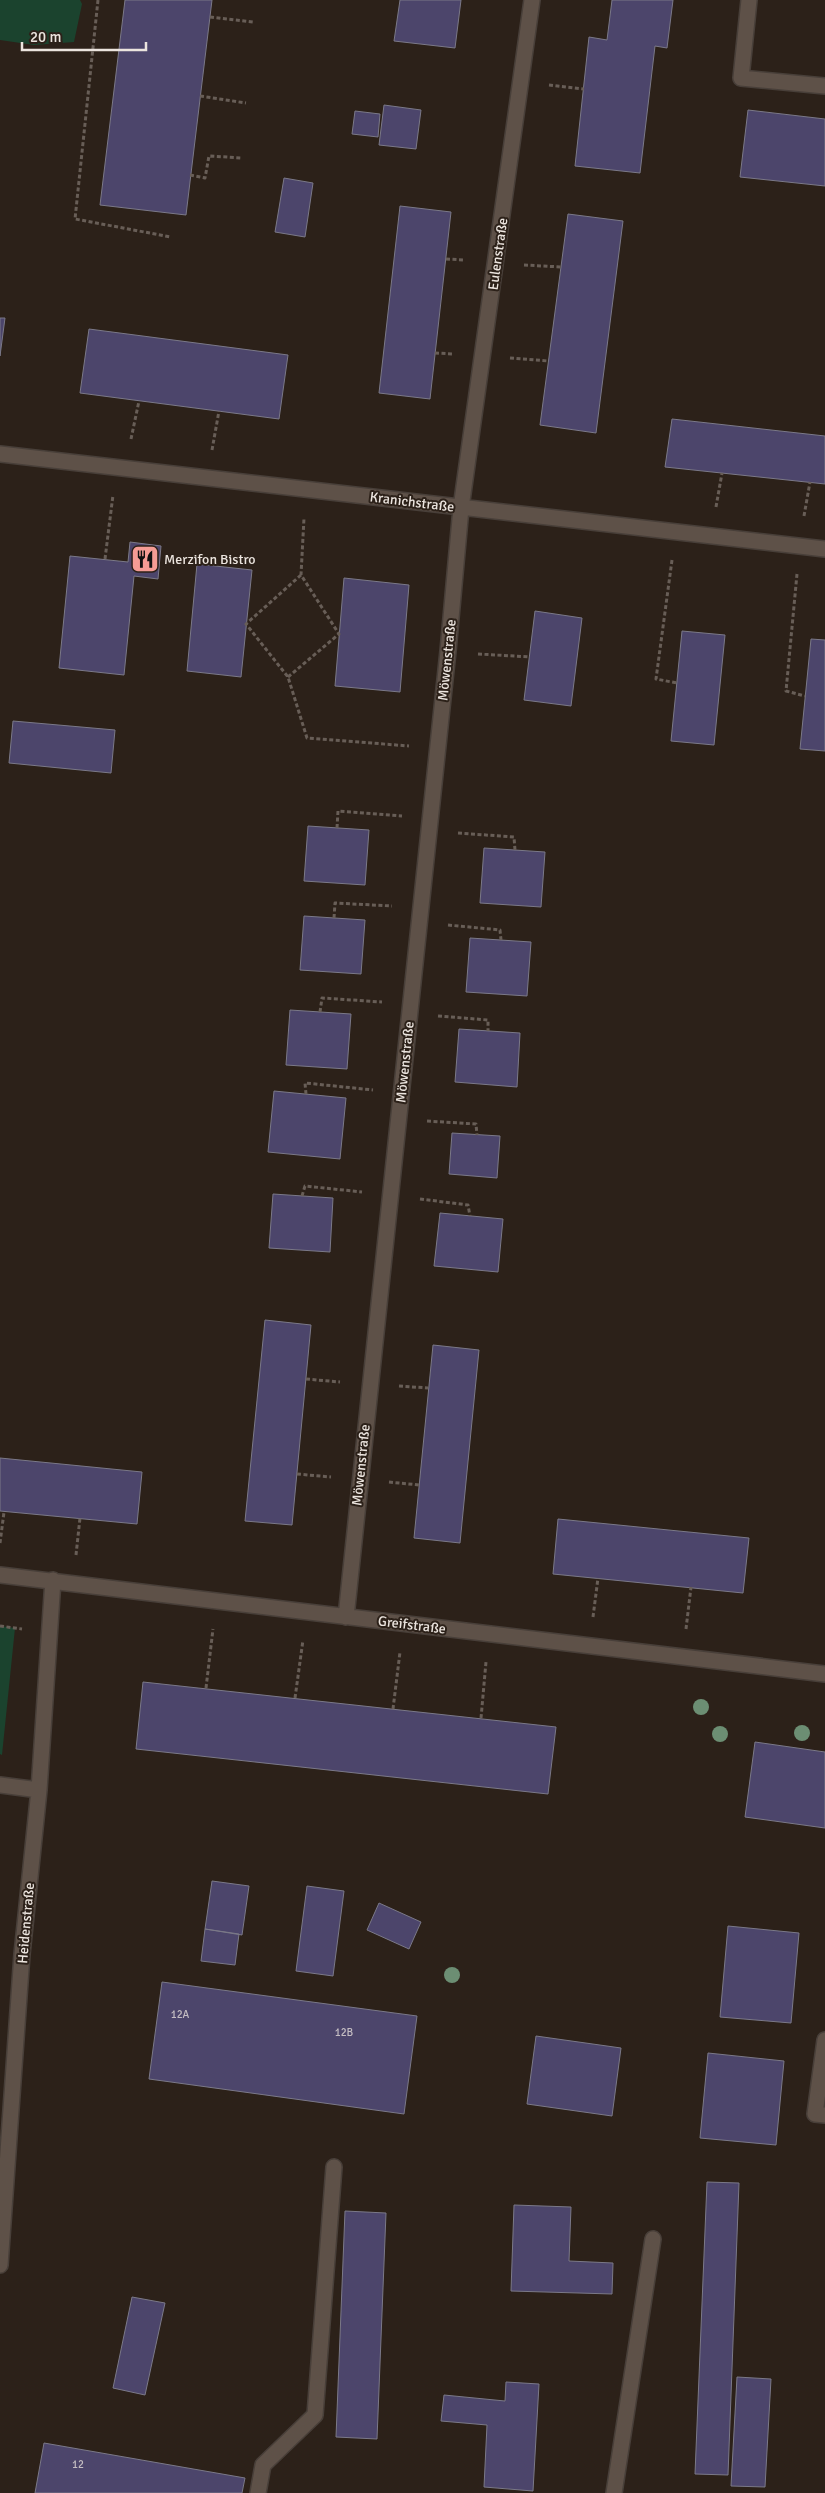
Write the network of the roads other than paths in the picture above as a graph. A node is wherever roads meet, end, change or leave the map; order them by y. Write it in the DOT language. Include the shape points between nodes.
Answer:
graph roads {
  1 [pos="532,0"];
  2 [pos="749,0"];
  3 [pos="825,86"];
  4 [pos="0,454"];
  5 [pos="461,508"];
  6 [pos="825,549"];
  7 [pos="0,1575"];
  8 [pos="53,1580"];
  9 [pos="346,1617"];
  10 [pos="825,1674"];
  11 [pos="0,1785"];
  12 [pos="39,1790"];
  13 [pos="825,2040"];
  14 [pos="825,2115"];
  15 [pos="334,2167"];
  16 [pos="653,2239"];
  17 [pos="0,2265"];
  18 [pos="258,2493"];
  19 [pos="614,2493"];
  1 -- 5 [label="street, Eulenstraße"];
  2 -- 3 [label="street" via="741,78"];
  4 -- 5 [label="street, Kranichstraße"];
  5 -- 6 [label="street, Kranichstraße"];
  5 -- 9 [label="street, Möwenstraße"];
  7 -- 8 [label="street, Greifstraße"];
  8 -- 9 [label="street, Greifstraße"];
  8 -- 12 [label="street, Heidenstraße"];
  9 -- 10 [label="street, Greifstraße"];
  11 -- 12 [label="street"];
  12 -- 17 [label="street, Heidenstraße" via="22,1954"];
  13 -- 14 [label="street" via="815,2114"];
  15 -- 18 [label="street" via="315,2415 263,2465"];
  16 -- 19 [label="street"];
}
